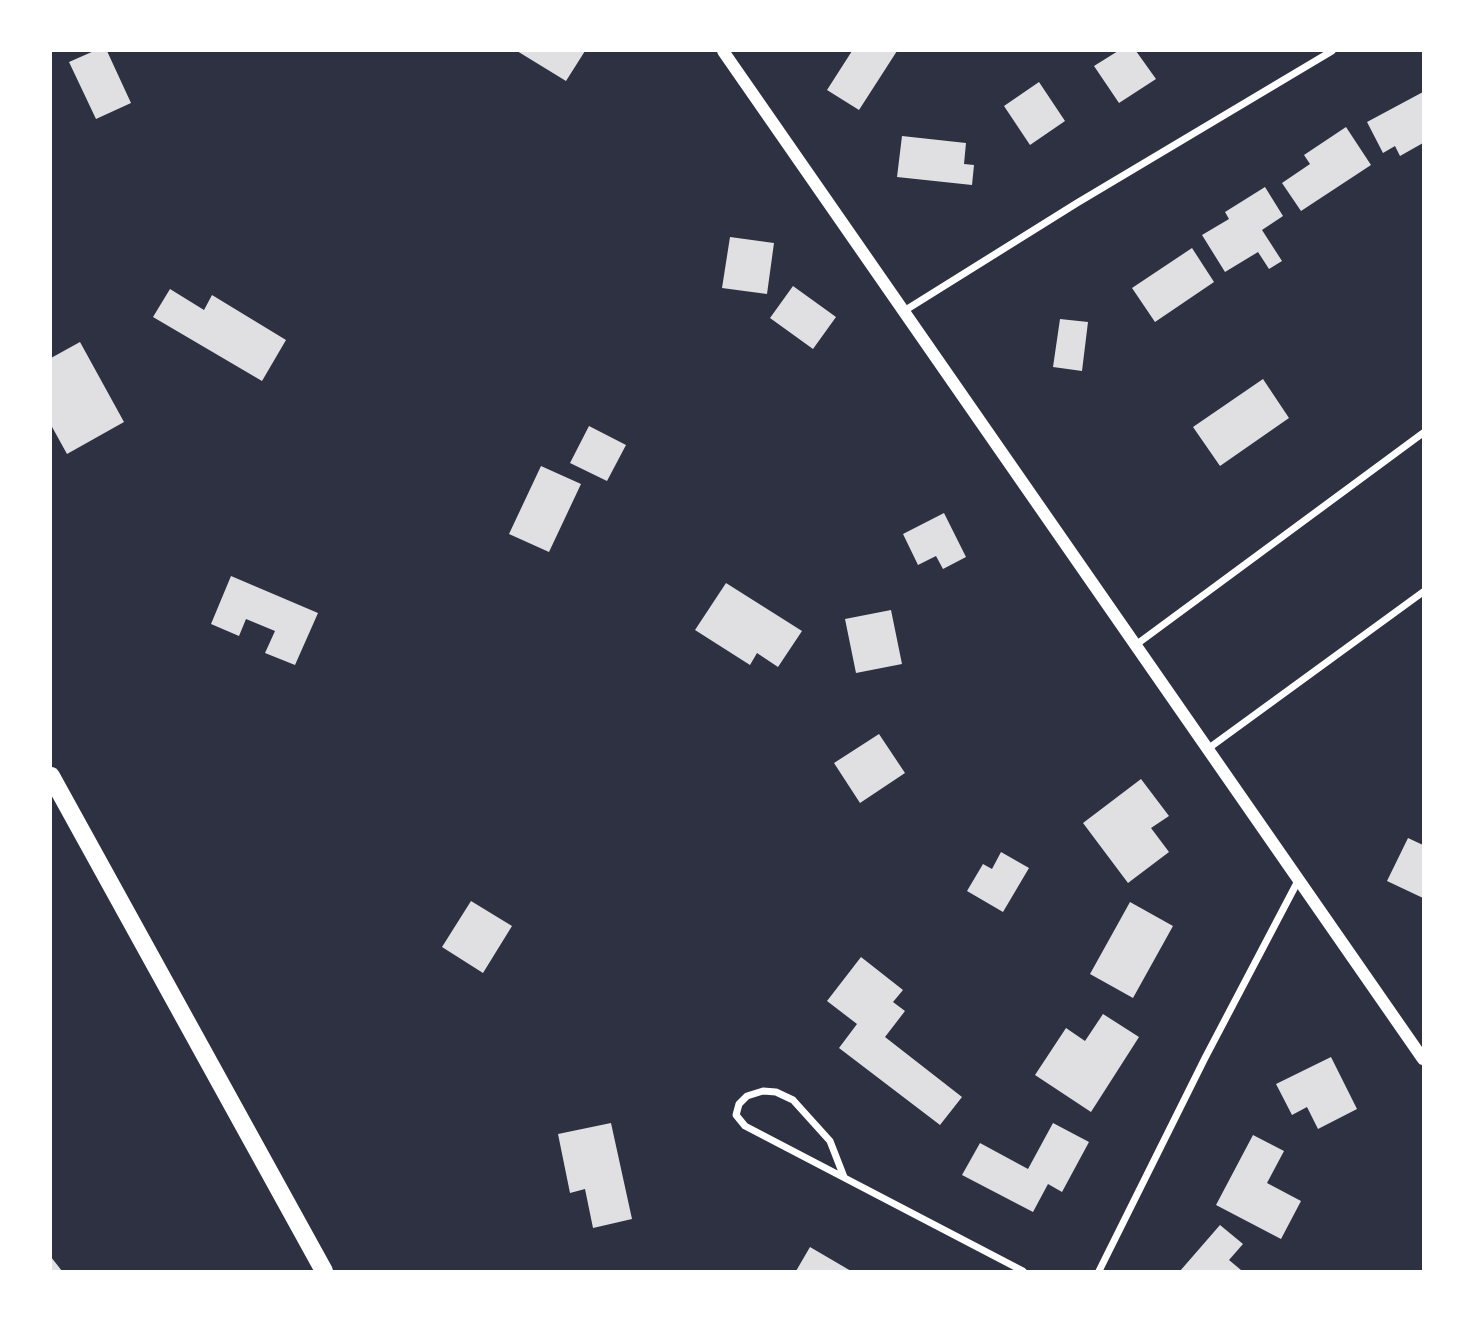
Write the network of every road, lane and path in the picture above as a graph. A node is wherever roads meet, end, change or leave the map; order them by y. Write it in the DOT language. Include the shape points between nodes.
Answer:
graph roads {
  1 [pos="723,51"];
  2 [pos="1332,51"];
  3 [pos="904,311"];
  4 [pos="1423,433"];
  5 [pos="1423,592"];
  6 [pos="1137,645"];
  7 [pos="1209,748"];
  8 [pos="51,776"];
  9 [pos="1299,878"];
  10 [pos="1418,1040"];
  11 [pos="1423,1059"];
  12 [pos="844,1177"];
  13 [pos="324,1271"];
  14 [pos="1023,1271"];
  15 [pos="1099,1271"];
  1 -- 3 [label="street"];
  2 -- 3 [label="street"];
  3 -- 6 [label="street"];
  4 -- 6 [label="street"];
  5 -- 7 [label="street"];
  6 -- 7 [label="street"];
  7 -- 9 [label="street"];
  8 -- 13 [label="main road"];
  9 -- 10 [label="street"];
  9 -- 15 [label="street"];
  10 -- 11 [label="street"];
  12 -- 12 [label="street" via="746,1126 736,1115 739,1104 763,1091 793,1100 830,1141"];
  12 -- 14 [label="street"];
}
